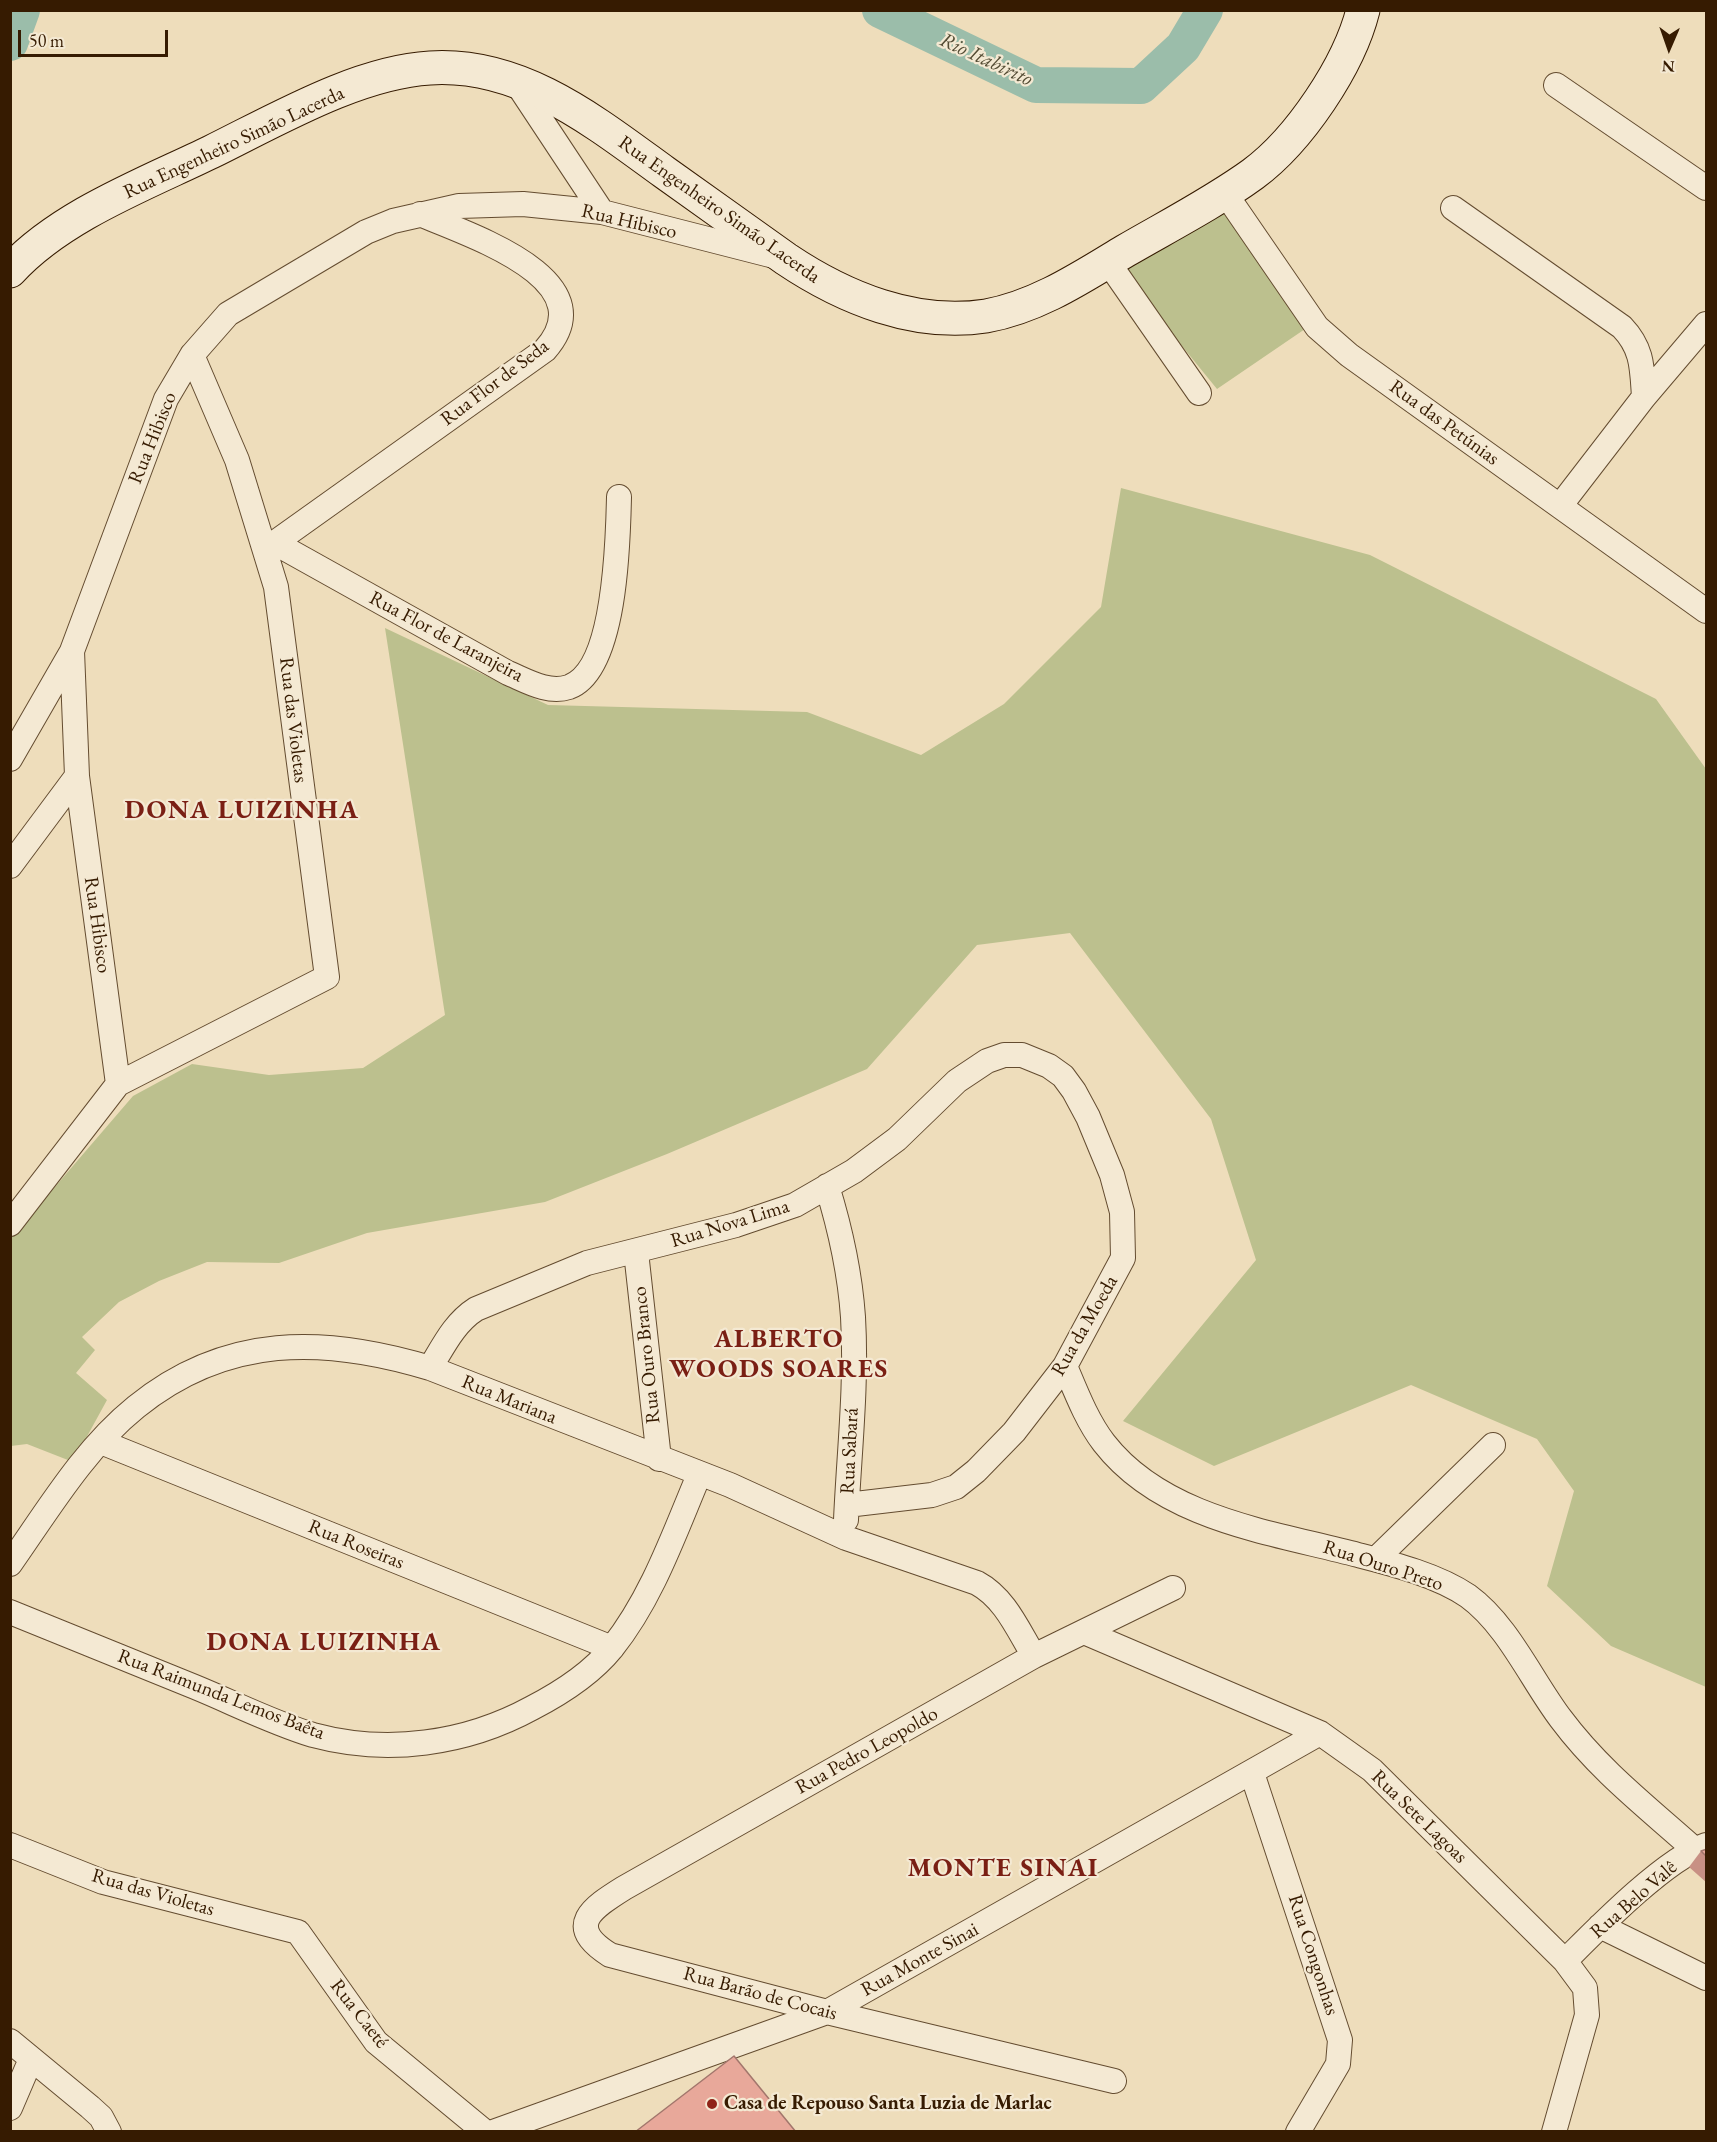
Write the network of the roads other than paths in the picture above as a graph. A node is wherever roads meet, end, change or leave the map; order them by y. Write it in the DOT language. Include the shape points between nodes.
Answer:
graph roads {
  1 [pos="1363,10"];
  2 [pos="514,79"];
  3 [pos="1556,85"];
  4 [pos="1707,188"];
  5 [pos="1225,193"];
  6 [pos="1453,208"];
  7 [pos="602,212"];
  8 [pos="420,214"];
  9 [pos="786,260"];
  10 [pos="1108,262"];
  11 [pos="10,271"];
  12 [pos="1707,324"];
  13 [pos="192,355"];
  14 [pos="1199,393"];
  15 [pos="1644,397"];
  16 [pos="619,497"];
  17 [pos="1560,506"];
  18 [pos="271,546"];
  19 [pos="1707,611"];
  20 [pos="72,651"];
  21 [pos="10,759"];
  22 [pos="76,776"];
  23 [pos="10,866"];
  24 [pos="1022,1055"];
  25 [pos="118,1084"];
  26 [pos="827,1186"];
  27 [pos="10,1224"];
  28 [pos="636,1251"];
  29 [pos="1065,1366"];
  30 [pos="430,1368"];
  31 [pos="101,1442"];
  32 [pos="1493,1445"];
  33 [pos="659,1459"];
  34 [pos="699,1475"];
  35 [pos="847,1505"];
  36 [pos="846,1538"];
  37 [pos="1376,1559"];
  38 [pos="10,1563"];
  39 [pos="1173,1588"];
  40 [pos="10,1612"];
  41 [pos="1084,1632"];
  42 [pos="612,1648"];
  43 [pos="1034,1656"];
  44 [pos="1320,1733"];
  45 [pos="1252,1773"];
  46 [pos="10,1845"];
  47 [pos="1700,1847"];
  48 [pos="1600,1926"];
  49 [pos="298,1932"];
  50 [pos="588,1936"];
  51 [pos="1565,1961"];
  52 [pos="1707,1978"];
  53 [pos="827,2012"];
  54 [pos="10,2041"];
  55 [pos="31,2059"];
  56 [pos="1114,2081"];
  57 [pos="10,2108"];
  58 [pos="109,2132"];
  59 [pos="485,2132"];
  60 [pos="493,2132"];
  61 [pos="1298,2132"];
  62 [pos="1554,2132"];
  1 -- 5 [label="street, Rua Engenheiro Simão Lacerda" via="1335,76 1303,124 1256,172"];
  2 -- 7 [label="street"];
  2 -- 9 [label="street, Rua Engenheiro Simão Lacerda" via="594,121"];
  2 -- 11 [label="street, Rua Engenheiro Simão Lacerda" via="463,68 428,68 326,96 76,219"];
  3 -- 4 [label="street"];
  5 -- 10 [label="street, Rua Engenheiro Simão Lacerda"];
  5 -- 17 [label="street, Rua das Petúnias" via="1317,327 1349,356"];
  6 -- 15 [label="street" via="1622,327 1635,340 1642,361"];
  7 -- 8 [label="street, Rua Hibisco" via="523,204 459,206"];
  7 -- 9 [label="street, Rua Hibisco"];
  8 -- 13 [label="street, Rua Hibisco" via="366,232 236,308"];
  8 -- 18 [label="street, Rua Flor de Seda" via="500,249 548,280 561,302 560,328 545,350"];
  9 -- 10 [label="street, Rua Engenheiro Simão Lacerda" via="849,296 904,312 944,317 986,316 1032,303"];
  10 -- 14 [label="street"];
  12 -- 15 [label="street"];
  13 -- 18 [label="street, Rua das Violetas"];
  13 -- 20 [label="street, Rua Hibisco" via="165,399"];
  15 -- 17 [label="street"];
  16 -- 18 [label="street, Rua Flor de Laranjeira" via="613,585 601,648 581,680 570,687 541,687 508,673"];
  17 -- 19 [label="street, Rua das Petúnias"];
  18 -- 25 [label="street, Rua das Violetas" via="327,977"];
  20 -- 21 [label="street"];
  20 -- 22 [label="street, Rua Hibisco"];
  22 -- 23 [label="street"];
  22 -- 25 [label="street, Rua Hibisco"];
  24 -- 26 [label="street, Rua Nova Lima" via="1004,1055 987,1061 957,1081 897,1139"];
  24 -- 29 [label="street, Rua da Moeda" via="1049,1066 1074,1091 1112,1175 1122,1212 1123,1258"];
  25 -- 27 [label="street, Rua das Violetas"];
  26 -- 28 [label="street, Rua Nova Lima" via="795,1205"];
  26 -- 35 [label="street, Rua Sabará" via="837,1220 853,1316 854,1384"];
  28 -- 30 [label="street, Rua Nova Lima" via="587,1263 476,1309 463,1317"];
  28 -- 33 [label="street, Rua Ouro Branco"];
  29 -- 35 [label="street, Rua da Moeda" via="1014,1432 956,1487 932,1495"];
  29 -- 37 [label="street, Rua Ouro Preto" via="1104,1443 1135,1473 1167,1495 1236,1523"];
  30 -- 31 [label="street, Rua Mariana" via="380,1353 342,1348 300,1345 244,1353 176,1378 135,1407"];
  30 -- 33 [label="street, Rua Mariana"];
  31 -- 38 [label="street, Rua Mariana" via="58,1494"];
  31 -- 42 [label="street, Rua Roseiras"];
  32 -- 37 [label="street"];
  33 -- 34 [label="street, Rua Mariana"];
  34 -- 36 [label="street, Rua Mariana" via="730,1485"];
  34 -- 42 [label="street, Rua Raimunda Lemos Baêta" via="653,1582"];
  35 -- 36 [label="street, Rua Sabará"];
  36 -- 43 [label="street, Rua Mariana" via="990,1590"];
  37 -- 47 [label="street, Rua Ouro Preto" via="1437,1580 1468,1597 1502,1631 1560,1718 1597,1764"];
  39 -- 41 [label="street, Rua Pedro Leopoldo"];
  40 -- 42 [label="street, Rua Raimunda Lemos Baêta" via="313,1735 375,1745 443,1740 502,1724 586,1675"];
  41 -- 43 [label="street, Rua Pedro Leopoldo"];
  41 -- 44 [label="street, Rua Sete Lagoas"];
  43 -- 50 [label="street, Rua Pedro Leopoldo" via="598,1904 589,1911 584,1923"];
  44 -- 45 [label="street, Rua Monte Sinai"];
  44 -- 51 [label="street, Rua Sete Lagoas" via="1372,1770"];
  45 -- 53 [label="street, Rua Monte Sinai"];
  45 -- 61 [label="street, Rua Congonhas" via="1340,2040 1338,2064"];
  46 -- 49 [label="street, Rua das Violetas" via="103,1882"];
  47 -- 48 [label="street, Rua Belo Valê"];
  48 -- 51 [label="street, Rua Belo Valê"];
  48 -- 52 [label="street"];
  49 -- 59 [label="street, Rua Caeté" via="376,2042"];
  50 -- 53 [label="street, Rua Barão de Cocais" via="610,1954"];
  51 -- 62 [label="street, Rua Sete Lagoas" via="1585,1988 1587,2015"];
  53 -- 56 [label="street, Rua Barão de Cocais"];
  53 -- 60 [label="street, Rua Monte Sinai"];
  54 -- 55 [label="street"];
  55 -- 57 [label="street"];
  55 -- 58 [label="street" via="101,2117"];
}
